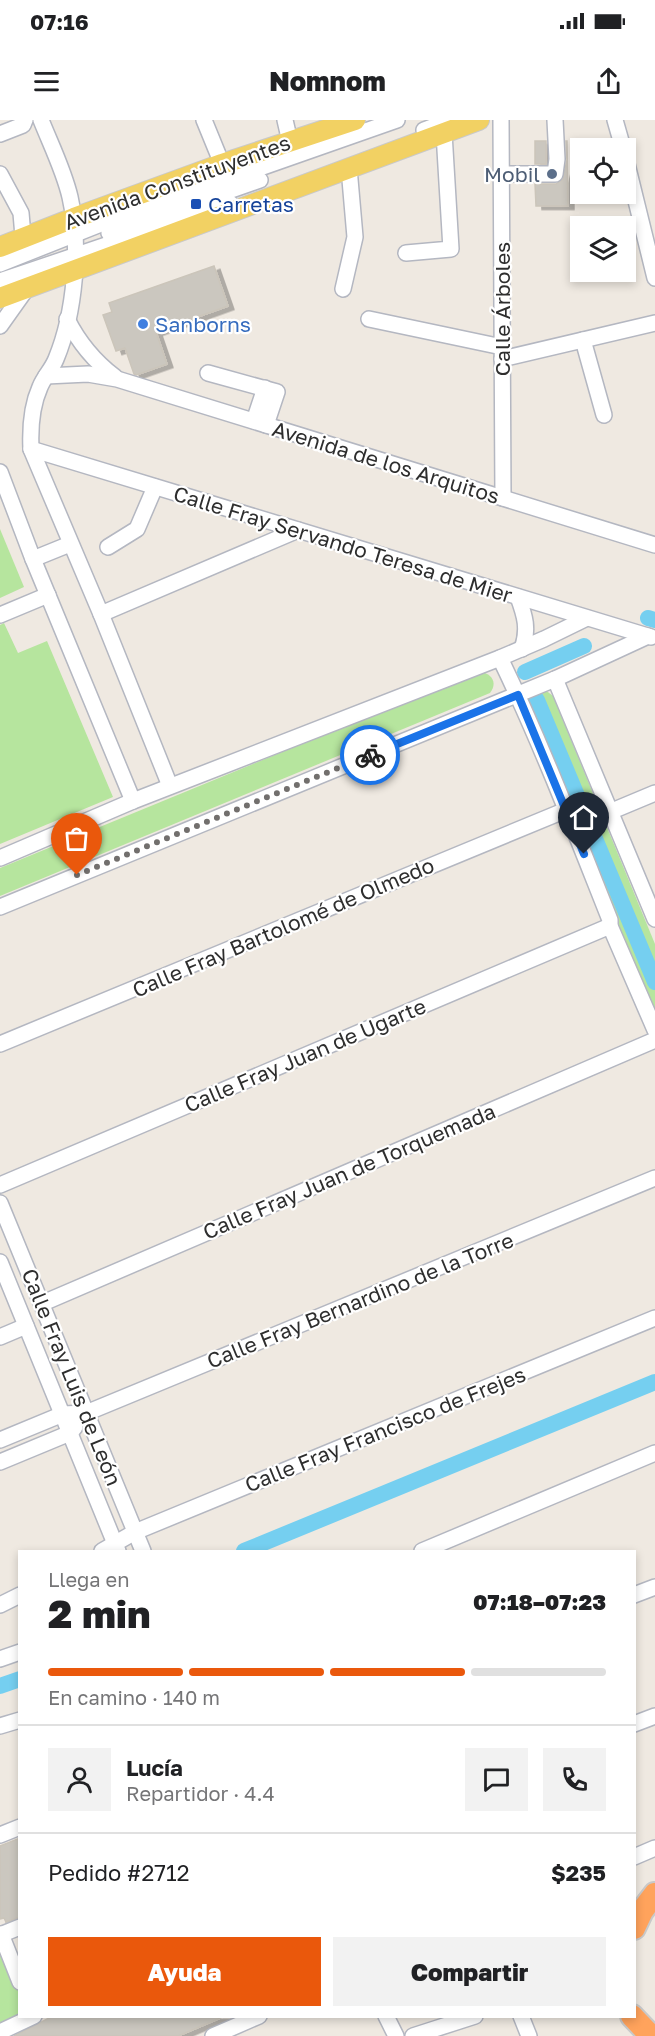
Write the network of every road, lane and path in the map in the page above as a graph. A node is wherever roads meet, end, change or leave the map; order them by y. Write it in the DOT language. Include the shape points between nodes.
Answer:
graph roads {
  1 [pos="25,120"];
  2 [pos="42,120"];
  3 [pos="204,120"];
  4 [pos="285,120"];
  5 [pos="355,120"];
  6 [pos="398,120"];
  7 [pos="479,120"];
  8 [pos="501,120"];
  9 [pos="555,120"];
  10 [pos="615,120"];
  11 [pos="447,127"];
  12 [pos="0,134"];
  13 [pos="620,138"];
  14 [pos="290,142"];
  15 [pos="222,164"];
  16 [pos="349,168"];
  17 [pos="0,174"];
  18 [pos="501,174"];
  19 [pos="260,180"];
  20 [pos="636,199"];
  21 [pos="74,226"];
  22 [pos="109,232"];
  23 [pos="0,247"];
  24 [pos="24,247"];
  25 [pos="406,253"];
  26 [pos="74,263"];
  27 [pos="0,264"];
  28 [pos="654,268"];
  29 [pos="26,280"];
  30 [pos="0,281"];
  31 [pos="343,289"];
  32 [pos="0,298"];
  33 [pos="68,319"];
  34 [pos="369,319"];
  35 [pos="655,323"];
  36 [pos="0,326"];
  37 [pos="583,340"];
  38 [pos="502,353"];
  39 [pos="208,373"];
  40 [pos="46,376"];
  41 [pos="117,379"];
  42 [pos="604,415"];
  43 [pos="260,423"];
  44 [pos="31,450"];
  45 [pos="0,472"];
  46 [pos="155,487"];
  47 [pos="503,498"];
  48 [pos="298,530"];
  49 [pos="70,543"];
  50 [pos="655,545"];
  51 [pos="108,547"];
  52 [pos="33,559"];
  53 [pos="48,595"];
  54 [pos="518,597"];
  55 [pos="101,614"];
  56 [pos="0,615"];
  57 [pos="587,618"];
  58 [pos="652,637"];
  59 [pos="522,649"];
  60 [pos="500,658"];
  61 [pos="555,679"];
  62 [pos="518,695"];
  63 [pos="175,784"];
  64 [pos="655,793"];
  65 [pos="133,801"];
  66 [pos="566,810"];
  67 [pos="612,811"];
  68 [pos="0,858"];
  69 [pos="0,907"];
  70 [pos="655,919"];
  71 [pos="610,926"];
  72 [pos="655,1030"];
  73 [pos="655,1040"];
  74 [pos="0,1044"];
  75 [pos="655,1178"];
  76 [pos="0,1185"];
  77 [pos="0,1203"];
  78 [pos="0,1262"];
  79 [pos="43,1303"];
  80 [pos="655,1318"];
  81 [pos="27,1326"];
  82 [pos="0,1337"];
  83 [pos="86,1413"];
  84 [pos="63,1414"];
  85 [pos="70,1433"];
  86 [pos="0,1440"];
  87 [pos="655,1454"];
  88 [pos="0,1462"];
  89 [pos="135,1532"];
  90 [pos="112,1548"];
  91 [pos="143,1550"];
  92 [pos="424,1550"];
  93 [pos="655,1587"];
  94 [pos="636,1594"];
  95 [pos="18,1596"];
  96 [pos="0,1605"];
  97 [pos="18,1653"];
  98 [pos="0,1659"];
  99 [pos="655,1716"];
  100 [pos="18,1721"];
  101 [pos="636,1724"];
  102 [pos="0,1726"];
  103 [pos="18,1828"];
  104 [pos="0,1835"];
  105 [pos="655,1848"];
  106 [pos="636,1856"];
  107 [pos="655,1894"];
  108 [pos="636,1924"];
  109 [pos="18,1928"];
  110 [pos="0,1935"];
  111 [pos="18,1978"];
  112 [pos="30,2018"];
  113 [pos="254,2018"];
  114 [pos="387,2018"];
  115 [pos="469,2018"];
  116 [pos="522,2018"];
  117 [pos="634,2018"];
  118 [pos="0,2032"];
  119 [pos="213,2036"];
  120 [pos="396,2036"];
  121 [pos="413,2036"];
  122 [pos="529,2036"];
  123 [pos="651,2036"];
  1 -- 12 [label="street" via="23,125"];
  2 -- 21 [label="street" via="69,194"];
  3 -- 15 [label="street"];
  4 -- 14 [label="street"];
  5 -- 14 [label="main road, Avenida Constituyentes"];
  6 -- 21 [label="street"];
  7 -- 11 [label="main road"];
  8 -- 18 [label="street, Calle Árboles"];
  9 -- 18 [label="street" via="555,174"];
  10 -- 13 [label="street"];
  11 -- 16 [label="main road"];
  11 -- 25 [label="street" via="451,249"];
  11 -- 26 [label="street"];
  14 -- 15 [label="main road, Avenida Constituyentes"];
  15 -- 21 [label="main road, Avenida Constituyentes"];
  16 -- 26 [label="main road"];
  16 -- 31 [label="street" via="355,237"];
  17 -- 24 [label="street" via="21,213"];
  18 -- 38 [label="street, Calle Árboles"];
  19 -- 22 [label="street"];
  20 -- 28 [label="street"];
  21 -- 24 [label="main road, Avenida Constituyentes"];
  21 -- 26 [label="street"];
  23 -- 24 [label="main road, Avenida Constituyentes"];
  24 -- 27 [label="street"];
  24 -- 29 [label="street"];
  26 -- 29 [label="main road"];
  26 -- 33 [label="street"];
  29 -- 30 [label="street"];
  29 -- 32 [label="main road"];
  29 -- 36 [label="street"];
  33 -- 40 [label="street" via="56,359"];
  33 -- 41 [label="street, Avenida de los Arquitos" via="77,339"];
  34 -- 38 [label="street"];
  35 -- 37 [label="street"];
  37 -- 38 [label="street"];
  37 -- 42 [label="street"];
  38 -- 47 [label="street, Calle Árboles"];
  39 -- 43 [label="street" via="277,392"];
  40 -- 41 [label="street, Avenida de los Arquitos" via="88,374"];
  40 -- 44 [label="street" via="30,421"];
  41 -- 43 [label="street, Avenida de los Arquitos"];
  43 -- 47 [label="street, Avenida de los Arquitos"];
  44 -- 46 [label="street, Calle Fray Servando Teresa de Mier"];
  44 -- 49 [label="street"];
  45 -- 52 [label="street"];
  46 -- 48 [label="street, Calle Fray Servando Teresa de Mier"];
  46 -- 51 [label="street" via="137,529"];
  47 -- 50 [label="street, Avenida de los Arquitos"];
  48 -- 54 [label="street, Calle Fray Servando Teresa de Mier"];
  48 -- 55 [label="street"];
  49 -- 52 [label="street"];
  49 -- 55 [label="street"];
  52 -- 53 [label="street"];
  53 -- 56 [label="street"];
  53 -- 65 [label="street"];
  54 -- 57 [label="street, Calle Fray Servando Teresa de Mier"];
  54 -- 59 [label="street" via="527,623"];
  55 -- 63 [label="street"];
  57 -- 58 [label="street, Calle Fray Servando Teresa de Mier"];
  57 -- 59 [label="street"];
  58 -- 61 [label="street"];
  59 -- 60 [label="street"];
  60 -- 62 [label="street"];
  60 -- 63 [label="street"];
  61 -- 62 [label="street"];
  61 -- 67 [label="street"];
  62 -- 66 [label="street"];
  62 -- 69 [label="street"];
  63 -- 65 [label="street"];
  64 -- 67 [label="street"];
  65 -- 68 [label="street"];
  66 -- 71 [label="street"];
  66 -- 74 [label="street, Calle Fray Bartolomé de Olmedo"];
  67 -- 70 [label="street"];
  71 -- 72 [label="street"];
  71 -- 76 [label="street, Calle Fray Juan de Ugarte"];
  73 -- 79 [label="street, Calle Fray Juan de Torquemada"];
  75 -- 83 [label="street, Calle Fray Bernardino de la Torre"];
  77 -- 79 [label="street, Calle Fray Luis de León"];
  78 -- 81 [label="street, Calle Fray Luis de León"];
  79 -- 83 [label="street, Calle Fray Luis de León"];
  80 -- 89 [label="street, Calle Fray Francisco de Frejes"];
  81 -- 82 [label="street"];
  81 -- 84 [label="street, Calle Fray Luis de León"];
  83 -- 84 [label="street, Calle Fray Bernardino de la Torre"];
  83 -- 85 [label="street"];
  83 -- 89 [label="street, Calle Fray Luis de León"];
  84 -- 85 [label="street, Calle Fray Luis de León"];
  84 -- 86 [label="street, Calle Fray Bernardino de la Torre"];
  85 -- 88 [label="street"];
  85 -- 90 [label="street, Calle Fray Luis de León"];
  87 -- 92 [label="street"];
  89 -- 90 [label="street, Calle Fray Francisco de Frejes"];
  89 -- 91 [label="street, Calle Fray Luis de León"];
  93 -- 94 [label="street"];
  95 -- 96 [label="street"];
  97 -- 98 [label="street"];
  99 -- 101 [label="street"];
  100 -- 102 [label="street"];
  103 -- 104 [label="street"];
  105 -- 106 [label="street"];
  107 -- 108 [label="highway"];
  109 -- 110 [label="street"];
  110 -- 111 [label="street"];
  112 -- 118 [label="street"];
  113 -- 119 [label="street"];
  114 -- 120 [label="street"];
  115 -- 121 [label="street"];
  116 -- 122 [label="street"];
  117 -- 123 [label="highway"];
}
